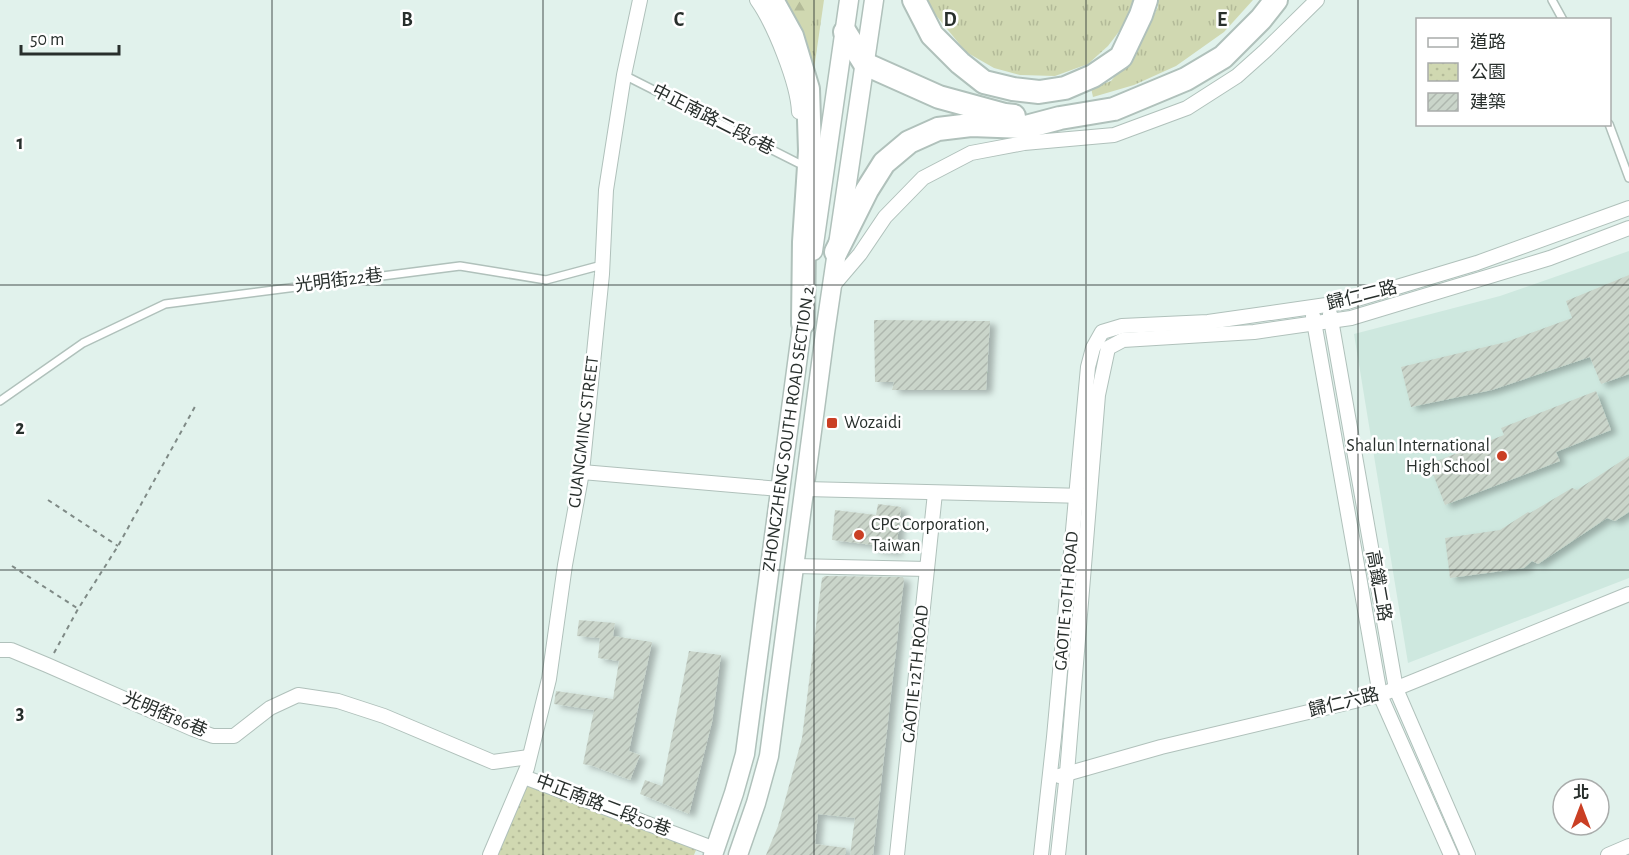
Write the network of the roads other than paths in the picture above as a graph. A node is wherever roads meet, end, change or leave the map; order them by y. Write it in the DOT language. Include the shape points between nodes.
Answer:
graph roads {
  1 [pos="640,0"];
  2 [pos="757,0"];
  3 [pos="772,0"];
  4 [pos="849,0"];
  5 [pos="874,0"];
  6 [pos="914,0"];
  7 [pos="1146,0"];
  8 [pos="1276,0"];
  9 [pos="1317,0"];
  10 [pos="1552,0"];
  11 [pos="1562,18"];
  12 [pos="845,32"];
  13 [pos="865,64"];
  14 [pos="624,75"];
  15 [pos="1060,118"];
  16 [pos="1610,126"];
  17 [pos="802,165"];
  18 [pos="1629,178"];
  19 [pos="807,191"];
  20 [pos="1629,208"];
  21 [pos="1629,228"];
  22 [pos="836,252"];
  23 [pos="602,265"];
  24 [pos="831,288"];
  25 [pos="1327,305"];
  26 [pos="1312,308"];
  27 [pos="1332,321"];
  28 [pos="803,323"];
  29 [pos="1314,324"];
  30 [pos="1093,348"];
  31 [pos="1104,366"];
  32 [pos="0,401"];
  33 [pos="582,472"];
  34 [pos="780,489"];
  35 [pos="805,489"];
  36 [pos="935,493"];
  37 [pos="1084,496"];
  38 [pos="795,566"];
  39 [pos="927,569"];
  40 [pos="1629,594"];
  41 [pos="0,650"];
  42 [pos="1396,689"];
  43 [pos="1380,696"];
  44 [pos="529,757"];
  45 [pos="1067,772"];
  46 [pos="524,777"];
  47 [pos="1049,780"];
  48 [pos="1629,846"];
  49 [pos="714,852"];
  50 [pos="490,855"];
  51 [pos="738,855"];
  52 [pos="897,855"];
  53 [pos="1041,855"];
  54 [pos="1058,855"];
  55 [pos="1451,855"];
  56 [pos="1468,855"];
  57 [pos="1608,855"];
  1 -- 14 [label="street, GUANGMING STREET"];
  2 -- 17 [label="street" via="782,49 799,101"];
  3 -- 19 [label="highway" via="792,36 808,89"];
  4 -- 12 [label="street, ZHONGZHENG SOUTH ROAD SECTION 2"];
  5 -- 13 [label="street, ZHONGZHENG SOUTH ROAD SECTION 2"];
  6 -- 7 [label="highway" via="932,35 984,82 1039,92 1065,88 1093,76 1121,57"];
  8 -- 15 [label="highway" via="1223,57 1186,79 1114,109"];
  9 -- 24 [label="street" via="1237,76 1187,108 1114,135 1024,143 971,153 923,178 885,217"];
  10 -- 11 [label="lane"];
  12 -- 13 [label="highway"];
  12 -- 28 [label="street, ZHONGZHENG SOUTH ROAD SECTION 2"];
  13 -- 15 [label="highway" via="939,97 1005,116"];
  13 -- 22 [label="street, ZHONGZHENG SOUTH ROAD SECTION 2"];
  14 -- 17 [label="lane, 中正南路二段6巷"];
  14 -- 23 [label="street, GUANGMING STREET" via="606,190"];
  15 -- 22 [label="highway" via="1026,127 971,125 938,129 909,142 884,163"];
  16 -- 18 [label="lane"];
  17 -- 19 [label="street"];
  19 -- 28 [label="highway"];
  20 -- 25 [label="street, 歸仁二路" via="1478,263"];
  21 -- 27 [label="street, 歸仁二路" via="1483,279"];
  22 -- 24 [label="street, ZHONGZHENG SOUTH ROAD SECTION 2"];
  23 -- 32 [label="lane, 光明街22巷" via="546,280 460,266 165,304 82,344"];
  23 -- 33 [label="street, GUANGMING STREET"];
  24 -- 35 [label="street, ZHONGZHENG SOUTH ROAD SECTION 2"];
  25 -- 26 [label="street, 歸仁二路"];
  25 -- 27 [label="street, 高鐵二路"];
  26 -- 29 [label="street, 高鐵二路"];
  26 -- 30 [label="street, 歸仁二路" via="1208,322 1122,326 1102,332"];
  27 -- 29 [label="street, 歸仁二路"];
  27 -- 42 [label="street, 高鐵二路"];
  28 -- 34 [label="street, ZHONGZHENG SOUTH ROAD SECTION 2"];
  29 -- 31 [label="street, 歸仁二路" via="1123,340 1108,348"];
  29 -- 43 [label="street, 高鐵二路"];
  30 -- 37 [label="street, GAOTIE 10TH ROAD" via="1088,367"];
  31 -- 37 [label="street, GAOTIE 10TH ROAD"];
  33 -- 34 [label="street"];
  33 -- 44 [label="street, GUANGMING STREET" via="549,679"];
  34 -- 49 [label="street, ZHONGZHENG SOUTH ROAD SECTION 2" via="745,754"];
  35 -- 36 [label="street"];
  35 -- 38 [label="street, ZHONGZHENG SOUTH ROAD SECTION 2"];
  36 -- 37 [label="street"];
  36 -- 39 [label="street, GAOTIE 12TH ROAD"];
  37 -- 45 [label="street, GAOTIE 10TH ROAD"];
  37 -- 47 [label="street, GAOTIE 10TH ROAD"];
  38 -- 39 [label="street"];
  38 -- 51 [label="street, ZHONGZHENG SOUTH ROAD SECTION 2" via="769,756"];
  39 -- 52 [label="street, GAOTIE 12TH ROAD"];
  40 -- 42 [label="street, 歸仁六路"];
  41 -- 44 [label="street, 光明街86巷" via="11,650 213,736 234,736 270,708 298,696 339,701 384,716 493,762"];
  42 -- 43 [label="street, 歸仁六路"];
  42 -- 56 [label="street, 高鐵二路"];
  43 -- 45 [label="street, 歸仁六路"];
  43 -- 55 [label="street, 高鐵二路"];
  44 -- 46 [label="street, GUANGMING STREET"];
  45 -- 47 [label="street, 歸仁六路"];
  45 -- 54 [label="street, GAOTIE 10TH ROAD"];
  46 -- 49 [label="street, 中正南路二段50巷"];
  46 -- 50 [label="street, GUANGMING STREET"];
  47 -- 53 [label="street, GAOTIE 10TH ROAD"];
  48 -- 57 [label="street"];
}
